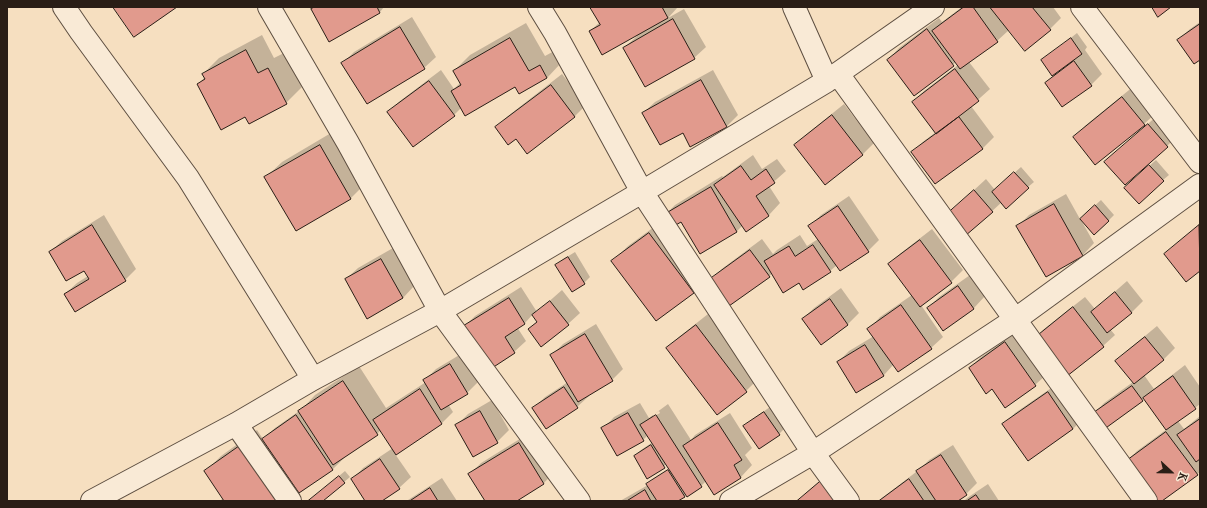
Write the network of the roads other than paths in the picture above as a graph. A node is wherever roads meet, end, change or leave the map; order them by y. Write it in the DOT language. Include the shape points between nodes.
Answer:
graph roads {
  1 [pos="64,7"];
  2 [pos="270,7"];
  3 [pos="539,7"];
  4 [pos="794,7"];
  5 [pos="933,7"];
  6 [pos="1082,7"];
  7 [pos="833,77"];
  8 [pos="1200,162"];
  9 [pos="1200,185"];
  10 [pos="642,192"];
  11 [pos="440,311"];
  12 [pos="1016,319"];
  13 [pos="313,378"];
  14 [pos="236,424"];
  15 [pos="813,454"];
  16 [pos="92,501"];
  17 [pos="290,501"];
  18 [pos="579,501"];
  19 [pos="731,501"];
  20 [pos="848,501"];
  21 [pos="1146,501"];
  1 -- 13 [label="street" via="188,178"];
  2 -- 11 [label="street"];
  3 -- 10 [label="street"];
  4 -- 7 [label="street"];
  5 -- 7 [label="street"];
  6 -- 8 [label="street"];
  7 -- 10 [label="street"];
  7 -- 12 [label="street"];
  9 -- 12 [label="street"];
  10 -- 11 [label="street"];
  10 -- 15 [label="street"];
  11 -- 13 [label="street"];
  11 -- 18 [label="street"];
  12 -- 15 [label="street"];
  12 -- 21 [label="street"];
  13 -- 14 [label="street"];
  14 -- 16 [label="street"];
  14 -- 17 [label="street"];
  15 -- 19 [label="street"];
  15 -- 20 [label="street"];
}
